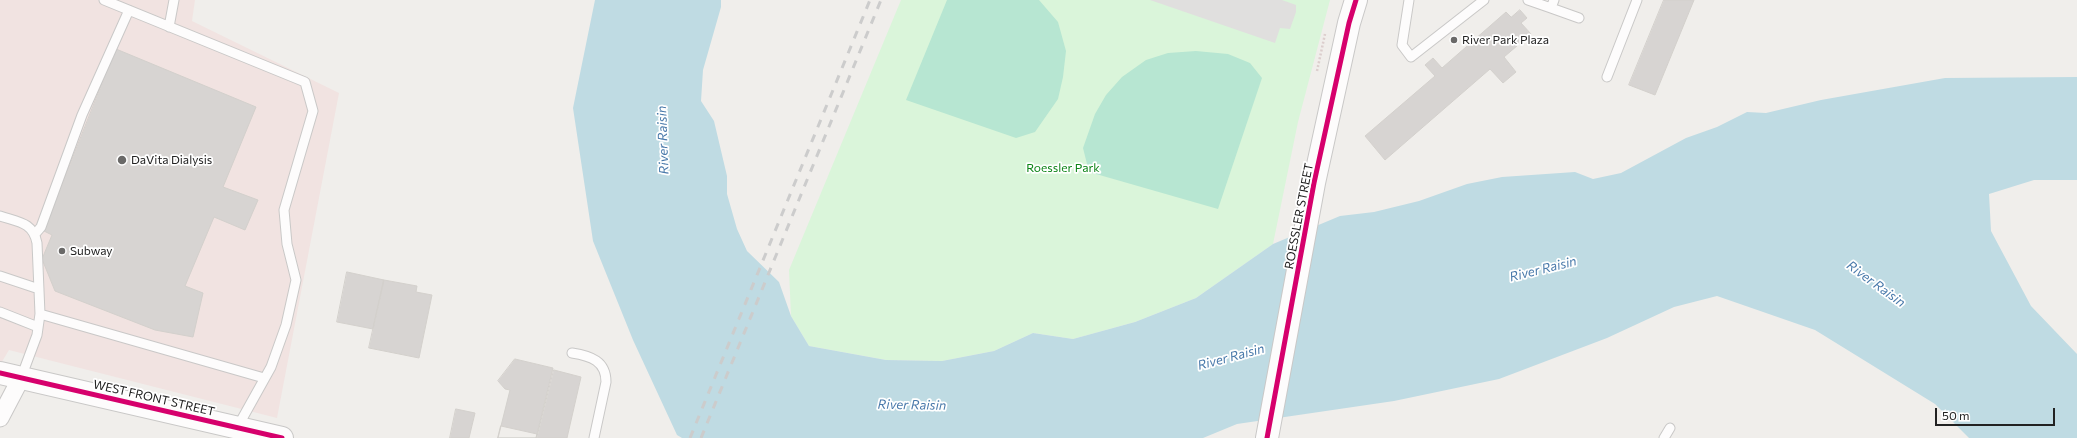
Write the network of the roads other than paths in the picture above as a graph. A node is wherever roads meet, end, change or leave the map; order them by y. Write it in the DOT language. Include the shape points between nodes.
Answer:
graph roads {
  1 [pos="104,0"];
  2 [pos="174,0"];
  3 [pos="1356,0"];
  4 [pos="1409,0"];
  5 [pos="1484,0"];
  6 [pos="1528,0"];
  7 [pos="1637,0"];
  8 [pos="1552,4"];
  9 [pos="129,10"];
  10 [pos="1579,18"];
  11 [pos="169,27"];
  12 [pos="1607,77"];
  13 [pos="0,216"];
  14 [pos="35,234"];
  15 [pos="0,276"];
  16 [pos="39,289"];
  17 [pos="0,312"];
  18 [pos="40,314"];
  19 [pos="38,327"];
  20 [pos="572,353"];
  21 [pos="0,373"];
  22 [pos="21,378"];
  23 [pos="264,378"];
  24 [pos="0,418"];
  25 [pos="1670,428"];
  26 [pos="234,433"];
  27 [pos="282,438"];
  28 [pos="594,438"];
  29 [pos="1268,438"];
  30 [pos="1664,438"];
  1 -- 9 [label="lane"];
  2 -- 11 [label="lane"];
  3 -- 29 [label="street, ROESSLER STREET" via="1314,183"];
  4 -- 5 [label="lane" via="1402,45 1412,57"];
  6 -- 8 [label="lane"];
  7 -- 12 [label="lane"];
  8 -- 10 [label="lane"];
  9 -- 11 [label="lane"];
  9 -- 14 [label="lane" via="82,115 40,227"];
  11 -- 23 [label="lane" via="305,82 313,111 284,210 287,244 296,280 286,325 271,367"];
  13 -- 14 [label="lane" via="28,226"];
  14 -- 16 [label="lane"];
  15 -- 16 [label="lane"];
  16 -- 18 [label="lane"];
  17 -- 19 [label="lane"];
  18 -- 19 [label="lane"];
  18 -- 23 [label="lane"];
  19 -- 22 [label="lane"];
  20 -- 28 [label="lane" via="598,360 606,374"];
  21 -- 22 [label="street, WEST FRONT STREET"];
  22 -- 24 [label="street"];
  22 -- 26 [label="street, WEST FRONT STREET"];
  23 -- 26 [label="lane"];
  25 -- 30 [label="lane"];
  26 -- 27 [label="street, WEST FRONT STREET"];
}
